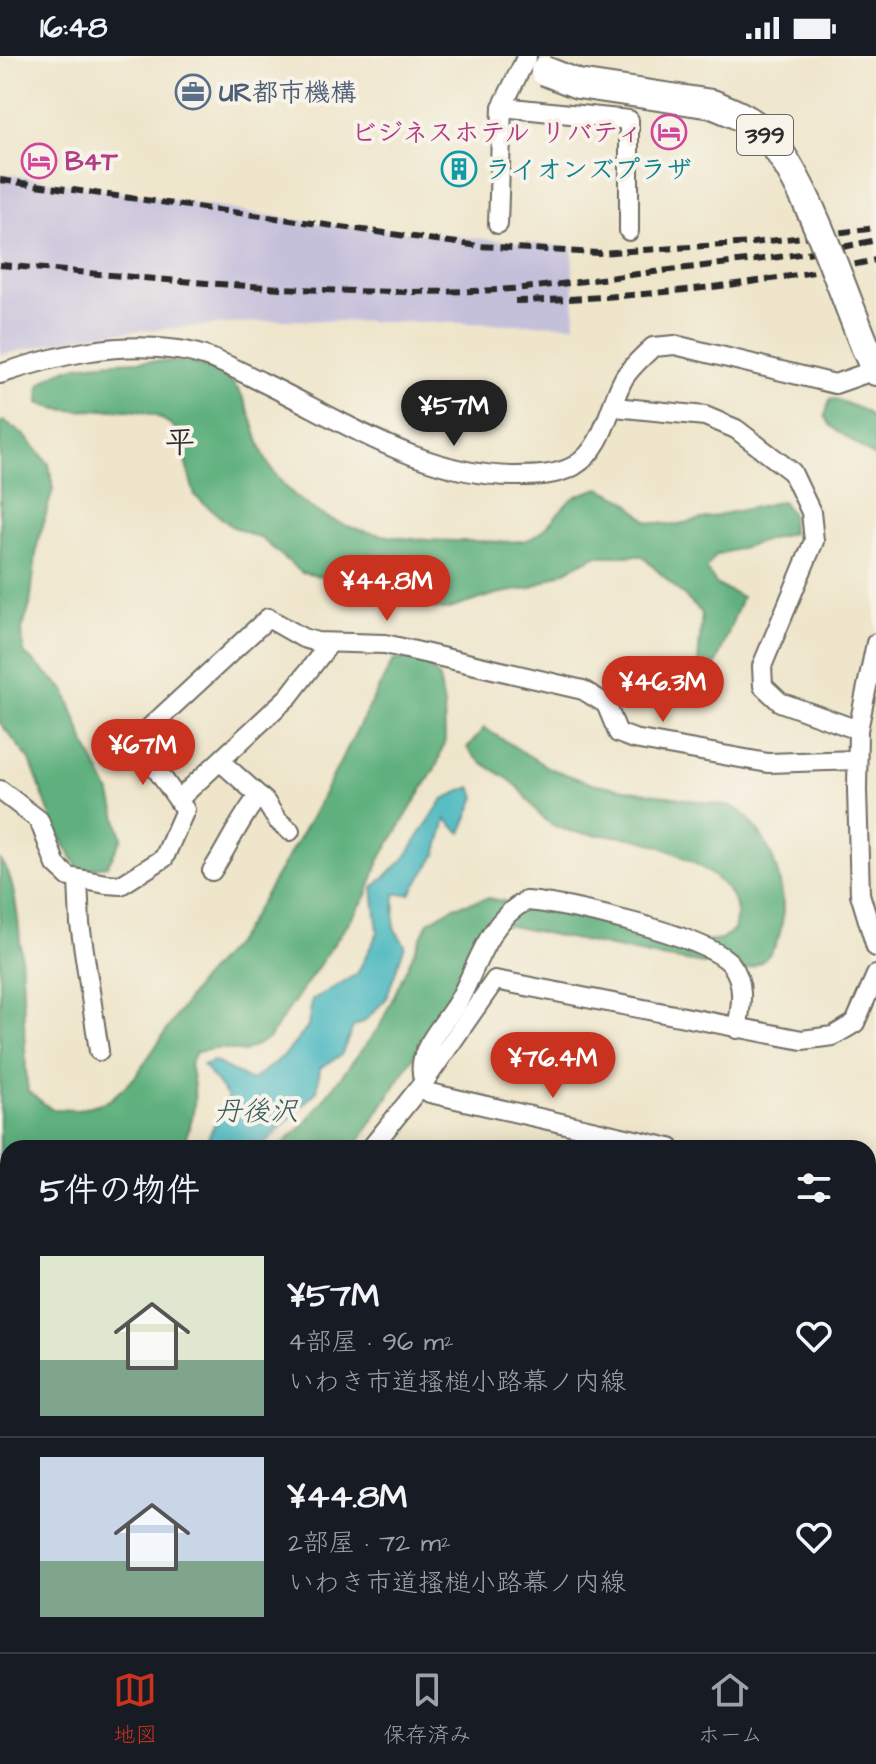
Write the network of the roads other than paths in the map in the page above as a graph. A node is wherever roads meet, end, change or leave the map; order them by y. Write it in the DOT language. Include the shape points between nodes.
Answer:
graph roads {
  1 [pos="534,61"];
  2 [pos="502,107"];
  3 [pos="498,224"];
  4 [pos="629,231"];
  5 [pos="872,362"];
  6 [pos="0,374"];
  7 [pos="615,407"];
  8 [pos="330,643"];
  9 [pos="876,643"];
  10 [pos="858,730"];
  11 [pos="857,760"];
  12 [pos="221,762"];
  13 [pos="0,790"];
  14 [pos="259,796"];
  15 [pos="178,800"];
  16 [pos="290,831"];
  17 [pos="212,871"];
  18 [pos="78,880"];
  19 [pos="876,947"];
  20 [pos="876,975"];
  21 [pos="737,1029"];
  22 [pos="99,1051"];
  23 [pos="422,1084"];
  24 [pos="377,1140"];
  25 [pos="635,1140"];
  1 -- 2 [label="street"];
  1 -- 5 [label="highway, 399, bridge" via="578,84 712,104 763,132 797,181"];
  2 -- 3 [label="street"];
  2 -- 4 [label="street" via="629,120"];
  5 -- 7 [label="street" via="835,384 675,345 653,347 624,379"];
  6 -- 7 [label="street" via="109,348 180,350 220,361 409,454 447,468 498,476 546,476 575,465 597,443"];
  7 -- 10 [label="street" via="705,416 736,429 792,472 811,512 814,541 762,666 763,686 780,702"];
  8 -- 11 [label="street" via="385,644 583,690 606,704 618,733 634,739 768,763"];
  8 -- 12 [label="street" via="289,696"];
  8 -- 15 [label="street" via="303,638 268,618 136,740"];
  9 -- 10 [label="street"];
  10 -- 11 [label="street"];
  11 -- 19 [label="street" via="860,894"];
  12 -- 14 [label="street"];
  12 -- 15 [label="street"];
  13 -- 18 [label="street" via="39,820 56,865"];
  14 -- 16 [label="street"];
  14 -- 17 [label="street"];
  15 -- 18 [label="street" via="185,810 164,858 121,885"];
  18 -- 22 [label="street"];
  20 -- 21 [label="street" via="855,1023 833,1036 802,1040"];
  21 -- 23 [label="street" via="495,980"];
  21 -- 23 [label="street" via="741,983 732,965 712,950 652,929 526,901 507,914 490,937 431,1041 422,1064"];
  23 -- 24 [label="street"];
  23 -- 25 [label="street" via="430,1093"];
}
